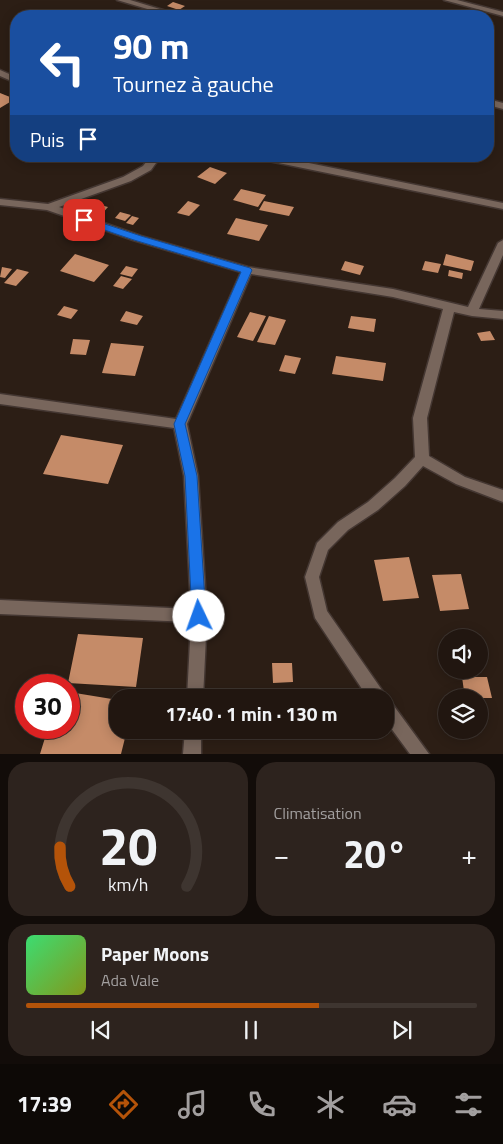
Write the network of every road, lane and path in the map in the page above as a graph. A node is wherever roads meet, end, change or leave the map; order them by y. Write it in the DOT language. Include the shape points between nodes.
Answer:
graph roads {
  1 [pos="121,0"];
  2 [pos="448,0"];
  3 [pos="157,10"];
  4 [pos="487,10"];
  5 [pos="152,162"];
  6 [pos="287,162"];
  7 [pos="0,202"];
  8 [pos="503,206"];
  9 [pos="49,207"];
  10 [pos="503,243"];
  11 [pos="247,270"];
  12 [pos="450,306"];
  13 [pos="472,312"];
  14 [pos="503,315"];
  15 [pos="0,399"];
  16 [pos="180,424"];
  17 [pos="422,458"];
  18 [pos="503,496"];
  19 [pos="0,607"];
  20 [pos="199,616"];
  21 [pos="195,689"];
  22 [pos="372,689"];
  23 [pos="394,718"];
  24 [pos="193,739"];
  25 [pos="192,754"];
  26 [pos="420,754"];
  1 -- 3 [label="street"];
  2 -- 4 [label="street"];
  5 -- 9 [label="street" via="127,179"];
  6 -- 8 [label="street"];
  7 -- 9 [label="street"];
  9 -- 11 [label="street" via="137,238"];
  10 -- 13 [label="street"];
  11 -- 12 [label="street" via="393,293"];
  11 -- 16 [label="street"];
  12 -- 13 [label="street"];
  12 -- 17 [label="street" via="420,418"];
  13 -- 14 [label="street"];
  15 -- 16 [label="street"];
  16 -- 20 [label="street" via="191,476"];
  17 -- 18 [label="street" via="471,486"];
  17 -- 22 [label="street" via="400,482 343,526 322,547 312,577 320,613"];
  19 -- 20 [label="street"];
  20 -- 21 [label="street"];
  23 -- 26 [label="street"];
  24 -- 25 [label="street"];
}
